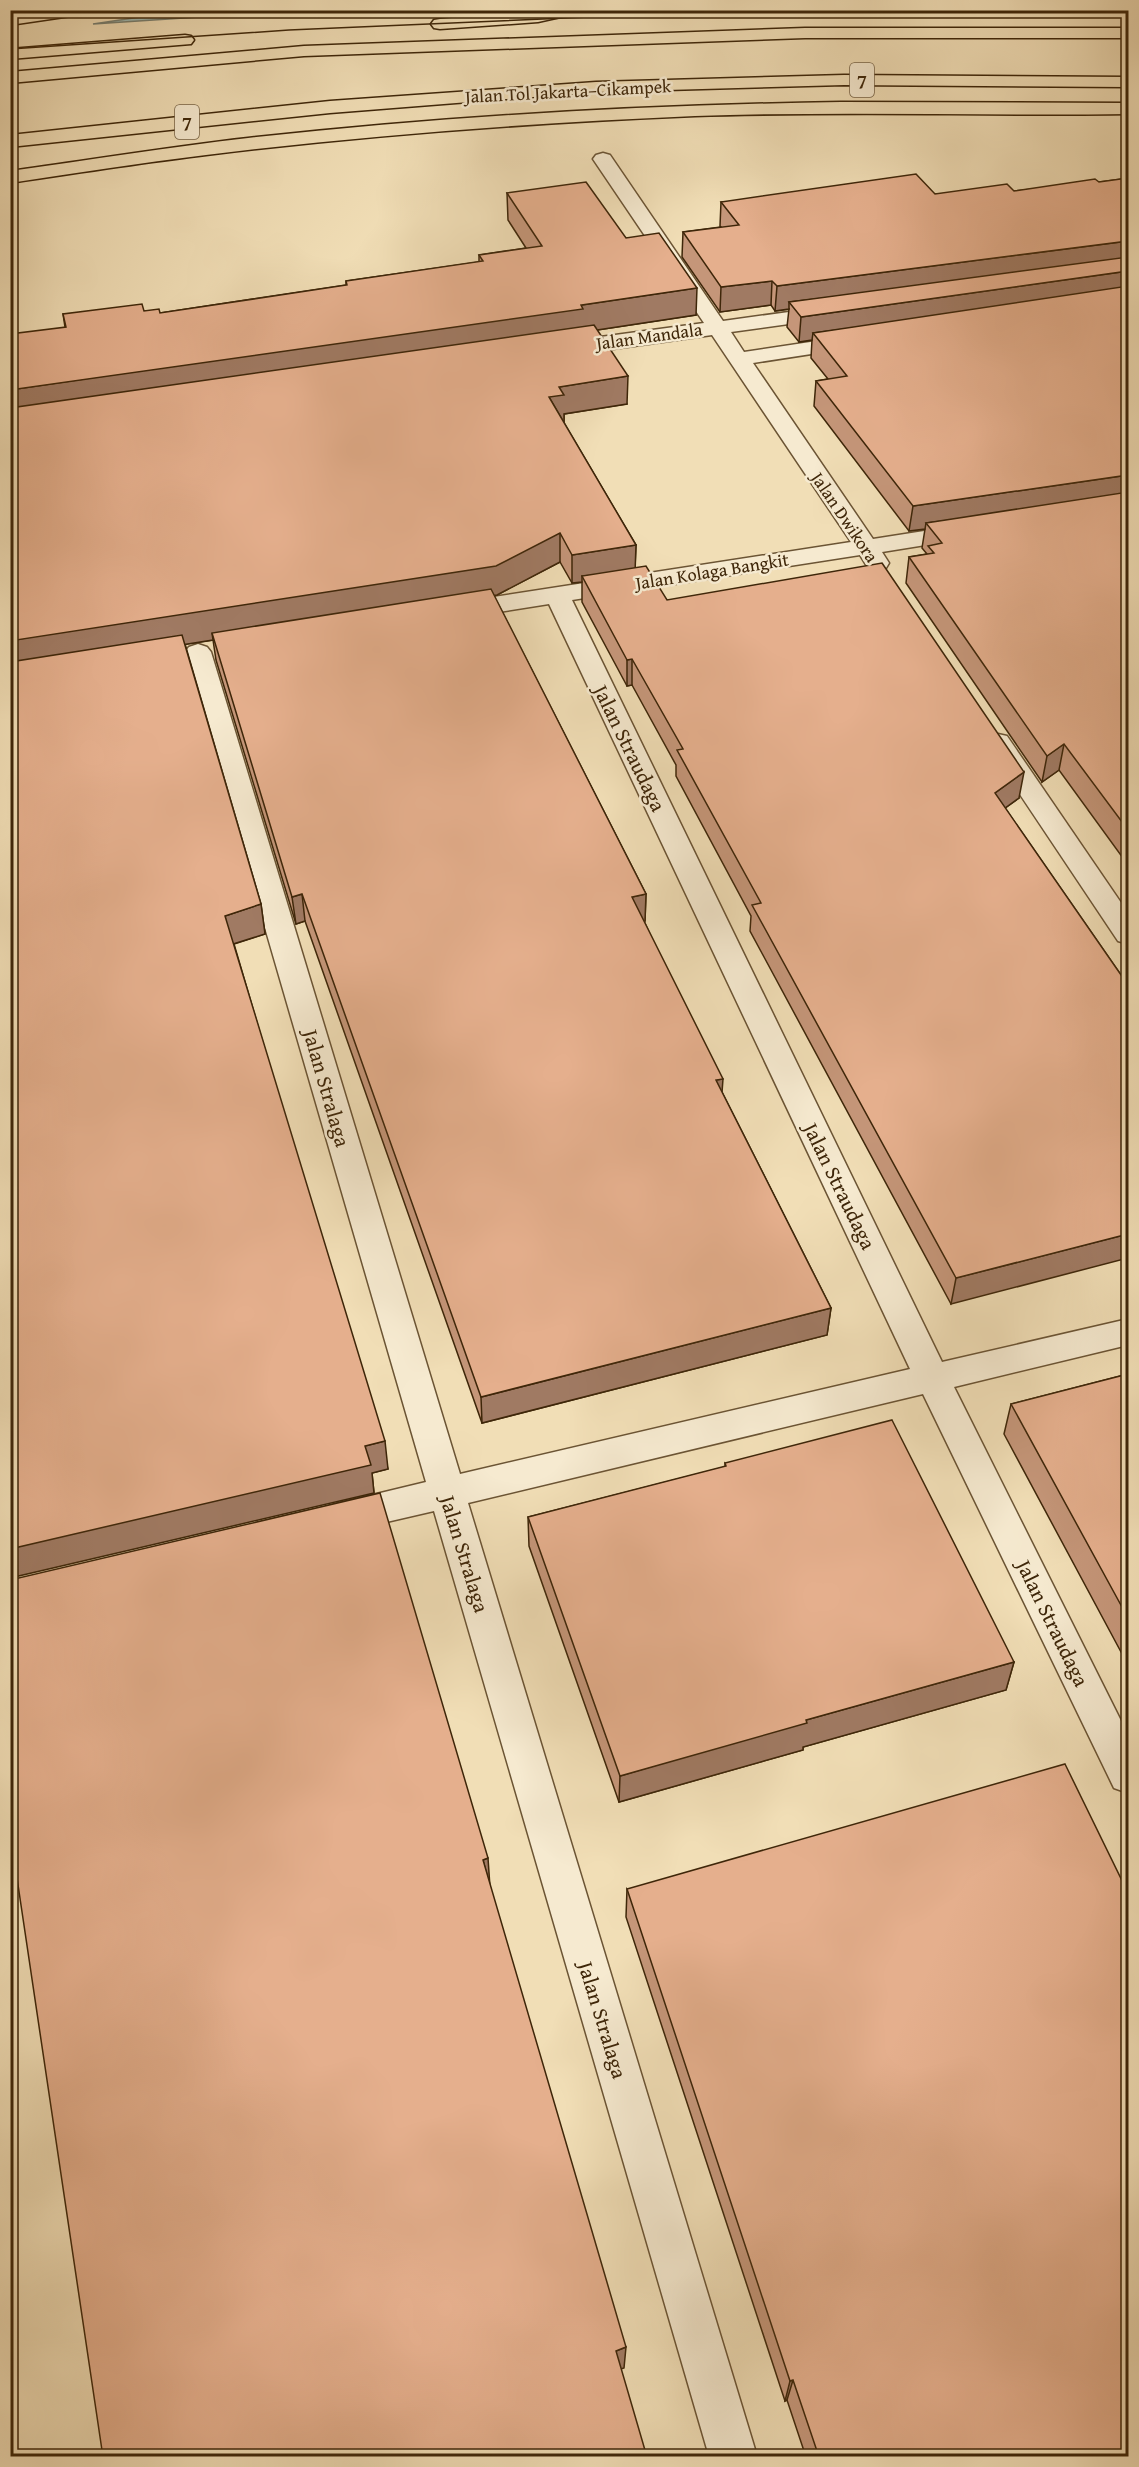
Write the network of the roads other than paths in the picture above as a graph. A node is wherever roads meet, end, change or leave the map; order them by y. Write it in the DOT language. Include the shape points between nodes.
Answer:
graph roads {
  1 [pos="78,10"];
  2 [pos="568,10"];
  3 [pos="1012,16"];
  4 [pos="1128,18"];
  5 [pos="10,20"];
  6 [pos="426,25"];
  7 [pos="1128,33"];
  8 [pos="202,39"];
  9 [pos="10,54"];
  10 [pos="10,78"];
  11 [pos="1128,82"];
  12 [pos="1128,109"];
  13 [pos="10,141"];
  14 [pos="603,159"];
  15 [pos="10,177"];
  16 [pos="854,309"];
  17 [pos="717,327"];
  18 [pos="881,338"];
  19 [pos="540,352"];
  20 [pos="739,359"];
  21 [pos="995,528"];
  22 [pos="866,547"];
  23 [pos="892,585"];
  24 [pos="557,595"];
  25 [pos="430,615"];
  26 [pos="198,652"];
  27 [pos="984,721"];
  28 [pos="1128,934"];
  29 [pos="1128,1332"];
  30 [pos="932,1378"];
  31 [pos="446,1493"];
  32 [pos="309,1526"];
  33 [pos="1128,1775"];
  34 [pos="733,2457"];
  1 -- 5 [label="highway"];
  2 -- 6 [label="highway" via="538,17"];
  3 -- 4 [label="highway"];
  7 -- 10 [label="highway, 7" via="805,33 304,51"];
  8 -- 9 [label="highway"];
  11 -- 13 [label="highway, Jalan Tol Jakarta–Cikampek / 7" via="844,80 596,87 330,107"];
  12 -- 15 [label="highway" via="787,108 555,118 206,149"];
  14 -- 17 [label="street, Jalan Dwikora"];
  16 -- 17 [label="street, Jalan Mandala"];
  17 -- 19 [label="street, Jalan Mandala"];
  17 -- 20 [label="street, Jalan Dwikora"];
  18 -- 20 [label="street"];
  20 -- 22 [label="street, Jalan Dwikora"];
  21 -- 22 [label="street, Jalan Kolaga Bangkit"];
  22 -- 23 [label="street, Jalan Dwikora"];
  22 -- 24 [label="street, Jalan Kolaga Bangkit"];
  24 -- 25 [label="street, Jalan Kolaga Bangkit"];
  24 -- 30 [label="street, Jalan Straudaga"];
  26 -- 31 [label="street, Jalan Stralaga"];
  27 -- 28 [label="street"];
  29 -- 30 [label="street"];
  30 -- 31 [label="street"];
  30 -- 33 [label="street, Jalan Straudaga"];
  31 -- 32 [label="street"];
  31 -- 34 [label="street, Jalan Stralaga"];
}
